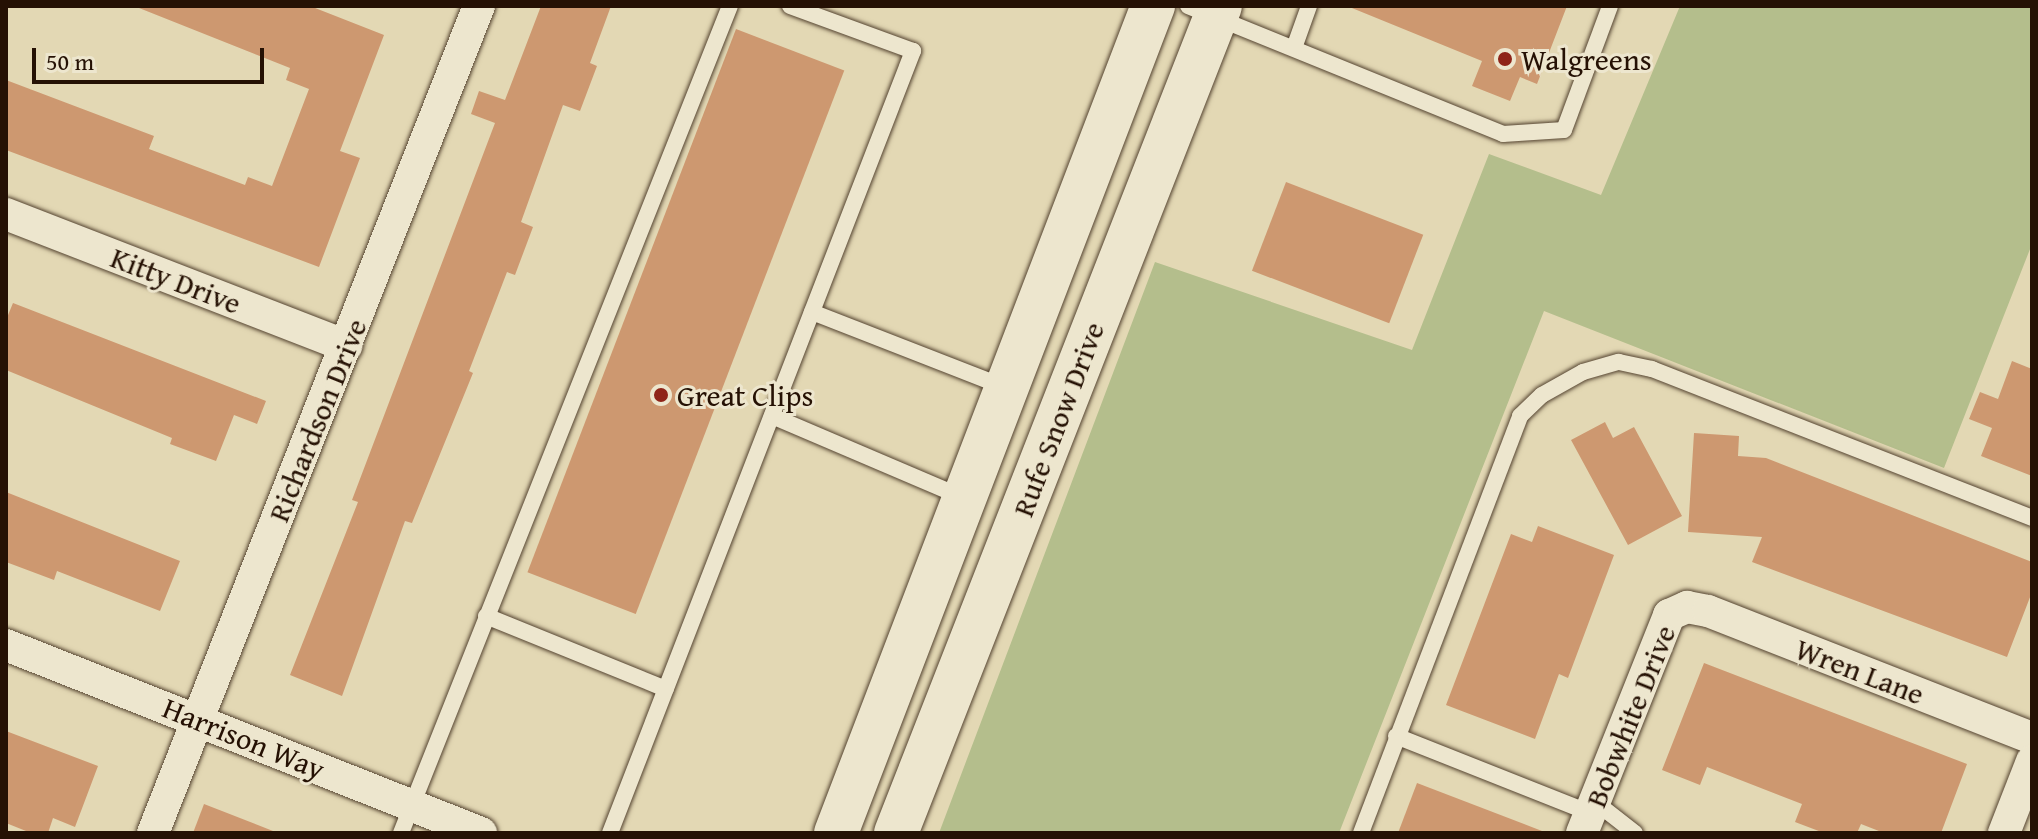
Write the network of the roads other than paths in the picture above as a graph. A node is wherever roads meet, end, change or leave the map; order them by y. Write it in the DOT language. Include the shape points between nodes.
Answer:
graph roads {
  1 [pos="479,6"];
  2 [pos="730,6"];
  3 [pos="790,6"];
  4 [pos="1153,6"];
  5 [pos="1309,6"];
  6 [pos="1610,6"];
  7 [pos="1209,10"];
  8 [pos="1294,48"];
  9 [pos="6,214"];
  10 [pos="812,312"];
  11 [pos="346,346"];
  12 [pos="1009,389"];
  13 [pos="772,416"];
  14 [pos="967,499"];
  15 [pos="2032,518"];
  16 [pos="1687,607"];
  17 [pos="486,616"];
  18 [pos="6,645"];
  19 [pos="666,689"];
  20 [pos="197,718"];
  21 [pos="1396,736"];
  22 [pos="2032,738"];
  23 [pos="2032,761"];
  24 [pos="1589,816"];
  25 [pos="406,819"];
  26 [pos="153,833"];
  27 [pos="481,833"];
  28 [pos="610,833"];
  29 [pos="836,833"];
  30 [pos="896,833"];
  31 [pos="1361,833"];
  32 [pos="1635,833"];
  33 [pos="2004,833"];
  1 -- 11 [label="street, Richardson Drive"];
  2 -- 17 [label="lane"];
  3 -- 10 [label="lane" via="913,51"];
  4 -- 12 [label="main road, Rufe Snow Drive"];
  5 -- 8 [label="lane"];
  6 -- 8 [label="lane" via="1564,130 1503,134"];
  7 -- 8 [label="lane"];
  7 -- 30 [label="main road, Rufe Snow Drive"];
  9 -- 11 [label="street, Kitty Drive"];
  10 -- 12 [label="lane"];
  10 -- 13 [label="lane"];
  11 -- 20 [label="street, Richardson Drive"];
  12 -- 14 [label="main road, Rufe Snow Drive"];
  13 -- 14 [label="lane"];
  13 -- 19 [label="lane"];
  14 -- 29 [label="main road, Rufe Snow Drive"];
  15 -- 21 [label="lane" via="1652,369 1619,362 1583,372 1542,395 1520,416"];
  16 -- 22 [label="street, Wren Lane"];
  16 -- 24 [label="street, Bobwhite Drive" via="1669,615"];
  17 -- 19 [label="lane"];
  17 -- 25 [label="lane"];
  18 -- 20 [label="street, Harrison Way"];
  19 -- 28 [label="lane"];
  20 -- 25 [label="street, Harrison Way"];
  20 -- 26 [label="street, Richardson Drive"];
  21 -- 24 [label="lane"];
  21 -- 31 [label="lane"];
  23 -- 33 [label="street"];
  24 -- 32 [label="lane"];
  25 -- 27 [label="street, Harrison Way"];
}
